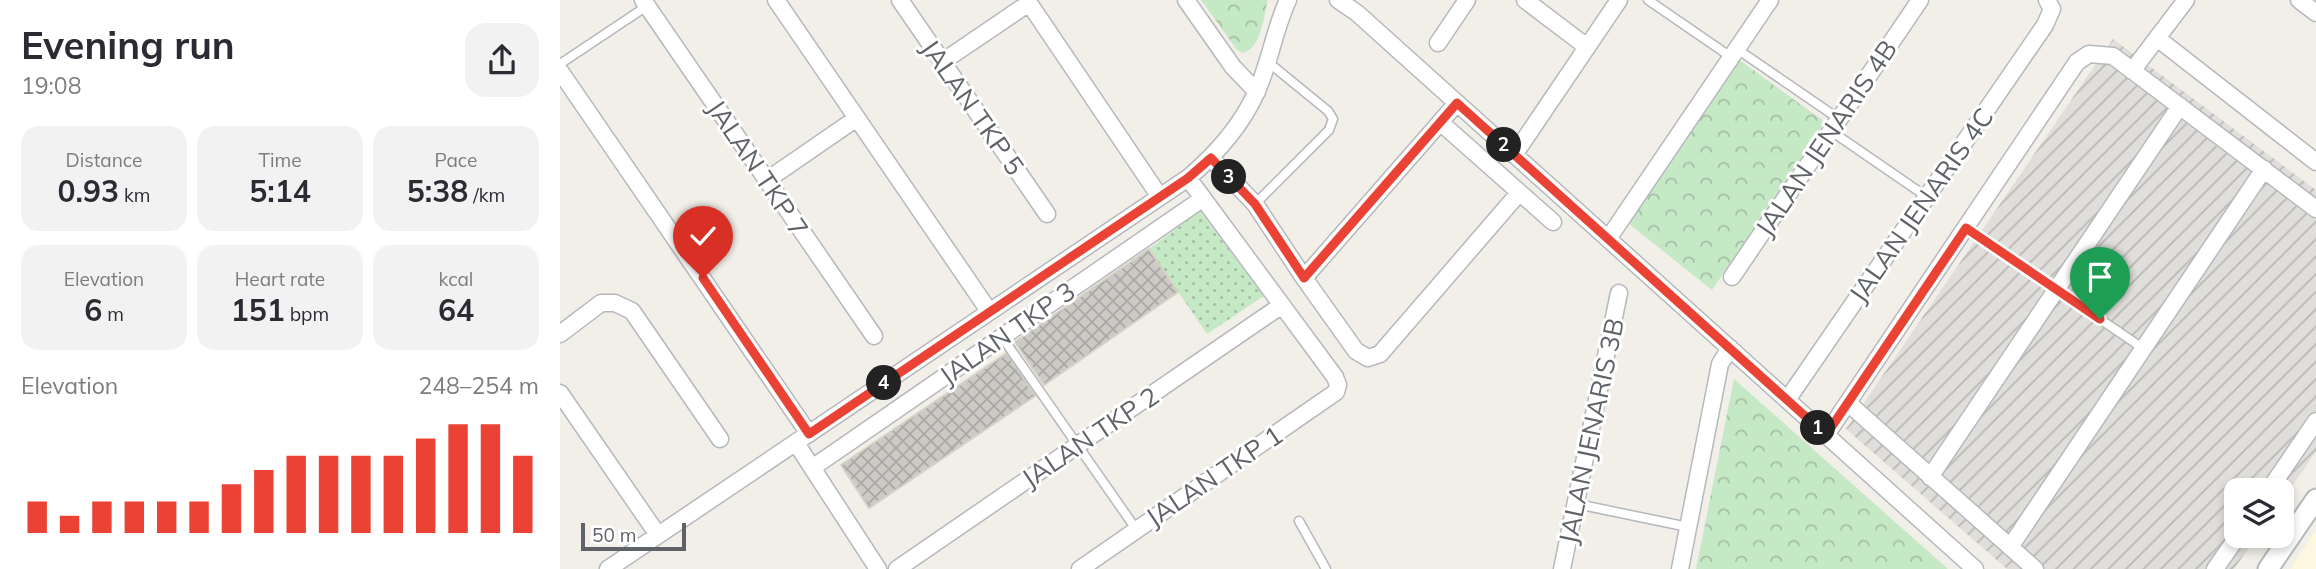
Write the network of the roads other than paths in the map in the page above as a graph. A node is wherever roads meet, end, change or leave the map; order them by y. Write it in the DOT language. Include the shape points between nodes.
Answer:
graph roads {
  1 [pos="776,0"];
  2 [pos="900,0"];
  3 [pos="1186,0"];
  4 [pos="1288,0"];
  5 [pos="1338,0"];
  6 [pos="1467,0"];
  7 [pos="1525,0"];
  8 [pos="1619,0"];
  9 [pos="1648,0"];
  10 [pos="1770,0"];
  11 [pos="1920,0"];
  12 [pos="2186,0"];
  13 [pos="2299,0"];
  14 [pos="1028,1"];
  15 [pos="645,3"];
  16 [pos="2050,5"];
  17 [pos="2316,13"];
  18 [pos="2157,38"];
  19 [pos="1438,43"];
  20 [pos="1587,47"];
  21 [pos="1734,53"];
  22 [pos="1267,61"];
  23 [pos="942,62"];
  24 [pos="560,64"];
  25 [pos="560,71"];
  26 [pos="2132,71"];
  27 [pos="1257,92"];
  28 [pos="1457,103"];
  29 [pos="2180,106"];
  30 [pos="857,118"];
  31 [pos="1440,122"];
  32 [pos="1835,125"];
  33 [pos="1514,155"];
  34 [pos="1211,158"];
  35 [pos="2316,162"];
  36 [pos="2264,169"];
  37 [pos="1188,178"];
  38 [pos="766,180"];
  39 [pos="1519,193"];
  40 [pos="1160,197"];
  41 [pos="1927,197"];
  42 [pos="1202,199"];
  43 [pos="1255,204"];
  44 [pos="2316,209"];
  45 [pos="1047,214"];
  46 [pos="1553,222"];
  47 [pos="1966,228"];
  48 [pos="1608,239"];
  49 [pos="1732,276"];
  50 [pos="1304,278"];
  51 [pos="2056,289"];
  52 [pos="1619,293"];
  53 [pos="1282,305"];
  54 [pos="989,311"];
  55 [pos="560,334"];
  56 [pos="874,336"];
  57 [pos="1002,337"];
  58 [pos="1730,348"];
  59 [pos="2144,349"];
  60 [pos="560,393"];
  61 [pos="1787,400"];
  62 [pos="1848,403"];
  63 [pos="2316,421"];
  64 [pos="1826,435"];
  65 [pos="720,439"];
  66 [pos="803,439"];
  67 [pos="1079,445"];
  68 [pos="811,468"];
  69 [pos="1930,477"];
  70 [pos="2277,478"];
  71 [pos="2316,499"];
  72 [pos="1577,504"];
  73 [pos="1299,522"];
  74 [pos="1688,527"];
  75 [pos="1136,529"];
  76 [pos="658,535"];
  77 [pos="2010,547"];
  78 [pos="2230,548"];
  79 [pos="608,569"];
  80 [pos="878,569"];
  81 [pos="897,569"];
  82 [pos="1080,569"];
  83 [pos="1326,569"];
  84 [pos="1562,569"];
  85 [pos="1680,569"];
  86 [pos="1975,569"];
  87 [pos="2035,569"];
  88 [pos="2215,569"];
  89 [pos="2268,569"];
  1 -- 30 [label="street"];
  2 -- 23 [label="street, JALAN TKP 5"];
  3 -- 27 [label="street" via="1233,67"];
  4 -- 22 [label="street"];
  5 -- 28 [label="street"];
  6 -- 19 [label="street"];
  7 -- 20 [label="street"];
  8 -- 20 [label="street"];
  9 -- 21 [label="lane"];
  10 -- 21 [label="street"];
  11 -- 32 [label="street, JALAN JENARIS 4B"];
  12 -- 18 [label="street"];
  13 -- 17 [label="street"];
  14 -- 23 [label="street"];
  14 -- 40 [label="street"];
  15 -- 24 [label="lane"];
  15 -- 38 [label="street, JALAN TKP 7"];
  16 -- 41 [label="street, JALAN JENARIS 4C" via="2045,25"];
  18 -- 26 [label="street"];
  18 -- 35 [label="street"];
  20 -- 33 [label="street"];
  21 -- 32 [label="lane"];
  21 -- 48 [label="street"];
  22 -- 27 [label="street"];
  22 -- 43 [label="lane" via="1333,119 1329,130"];
  23 -- 45 [label="street, JALAN TKP 5"];
  25 -- 66 [label="street"];
  26 -- 29 [label="street"];
  26 -- 47 [label="street" via="2112,56 2101,54 2089,54 2077,62"];
  27 -- 34 [label="street"];
  28 -- 31 [label="street"];
  28 -- 33 [label="street"];
  29 -- 36 [label="street"];
  29 -- 51 [label="street"];
  30 -- 38 [label="street"];
  30 -- 54 [label="street"];
  31 -- 39 [label="street"];
  31 -- 50 [label="street"];
  32 -- 41 [label="lane"];
  32 -- 49 [label="street, JALAN JENARIS 4B"];
  33 -- 48 [label="street"];
  34 -- 37 [label="street"];
  34 -- 43 [label="street"];
  36 -- 44 [label="street"];
  36 -- 59 [label="street"];
  37 -- 40 [label="street"];
  37 -- 42 [label="street"];
  38 -- 56 [label="street, JALAN TKP 7"];
  39 -- 46 [label="street"];
  39 -- 50 [label="street" via="1380,354 1368,358 1356,351"];
  40 -- 54 [label="street"];
  41 -- 61 [label="street, JALAN JENARIS 4C"];
  42 -- 53 [label="street"];
  42 -- 57 [label="street, JALAN TKP 3"];
  43 -- 50 [label="street"];
  47 -- 51 [label="lane"];
  47 -- 62 [label="street"];
  48 -- 58 [label="street"];
  51 -- 59 [label="lane"];
  51 -- 69 [label="street"];
  52 -- 72 [label="street, JALAN JENARIS 3B"];
  53 -- 67 [label="street, JALAN TKP 2"];
  53 -- 75 [label="street, JALAN TKP 1" via="1335,377 1336,392"];
  54 -- 66 [label="street"];
  55 -- 65 [label="street" via="601,303 632,311"];
  57 -- 67 [label="lane"];
  57 -- 68 [label="street, JALAN TKP 3"];
  58 -- 61 [label="street"];
  58 -- 74 [label="street" via="1720,365"];
  59 -- 77 [label="street"];
  60 -- 76 [label="street"];
  61 -- 64 [label="street"];
  62 -- 64 [label="street"];
  62 -- 69 [label="street"];
  63 -- 70 [label="street"];
  64 -- 86 [label="street"];
  66 -- 68 [label="street"];
  66 -- 76 [label="street"];
  67 -- 75 [label="lane"];
  67 -- 81 [label="street, JALAN TKP 2"];
  68 -- 80 [label="street"];
  69 -- 77 [label="street"];
  71 -- 89 [label="street"];
  72 -- 74 [label="lane"];
  72 -- 84 [label="street, JALAN JENARIS 3B"];
  73 -- 83 [label="lane"];
  74 -- 85 [label="street"];
  75 -- 82 [label="street, JALAN TKP 1"];
  76 -- 79 [label="street"];
  77 -- 87 [label="street"];
  78 -- 88 [label="street"];
}
